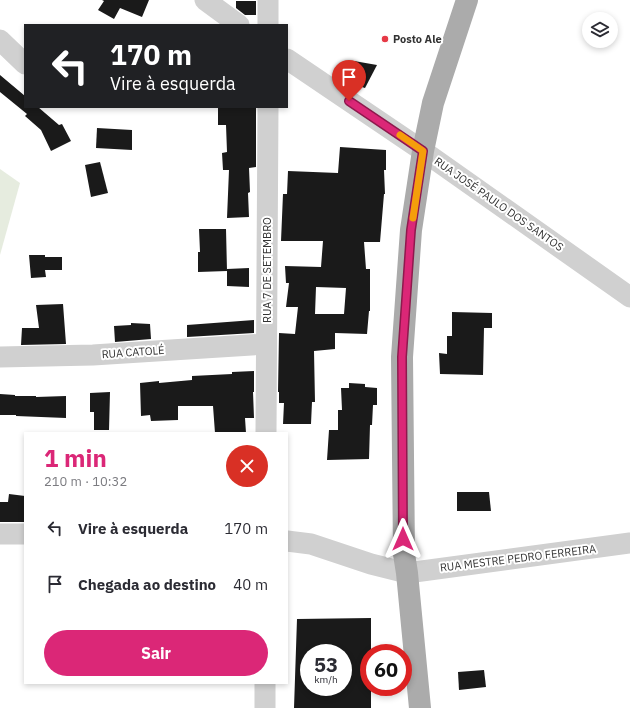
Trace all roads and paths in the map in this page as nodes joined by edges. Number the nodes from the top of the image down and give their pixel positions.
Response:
1 (205, 0) edge
2 (268, 0) edge
3 (467, 0) edge
4 (238, 24) edge
5 (268, 24) edge
6 (0, 40) edge
7 (288, 60) edge
8 (24, 63) edge
9 (268, 108) edge
10 (423, 151) junction
11 (630, 297) edge
12 (266, 344) junction
13 (0, 357) edge
14 (266, 432) edge
15 (0, 534) edge
16 (24, 534) edge
17 (288, 541) edge
18 (630, 543) edge
19 (405, 563) junction
20 (265, 684) edge
21 (265, 708) edge
22 (420, 708) edge

1 - 4 street
2 - 5 street
3 - 10 main road
6 - 8 street
7 - 10 street, RUA JOSÉ PAULO DOS SANTOS
9 - 12 street, RUA 7 DE SETEMBRO
10 - 11 street, RUA JOSÉ PAULO DOS SANTOS
10 - 19 main road
12 - 13 street, RUA CATOLÉ
12 - 14 street, RUA 7 DE SETEMBRO
15 - 16 street
17 - 19 street, RUA MESTRE PEDRO FERREIRA
18 - 19 street, RUA MESTRE PEDRO FERREIRA
19 - 22 main road
20 - 21 street

